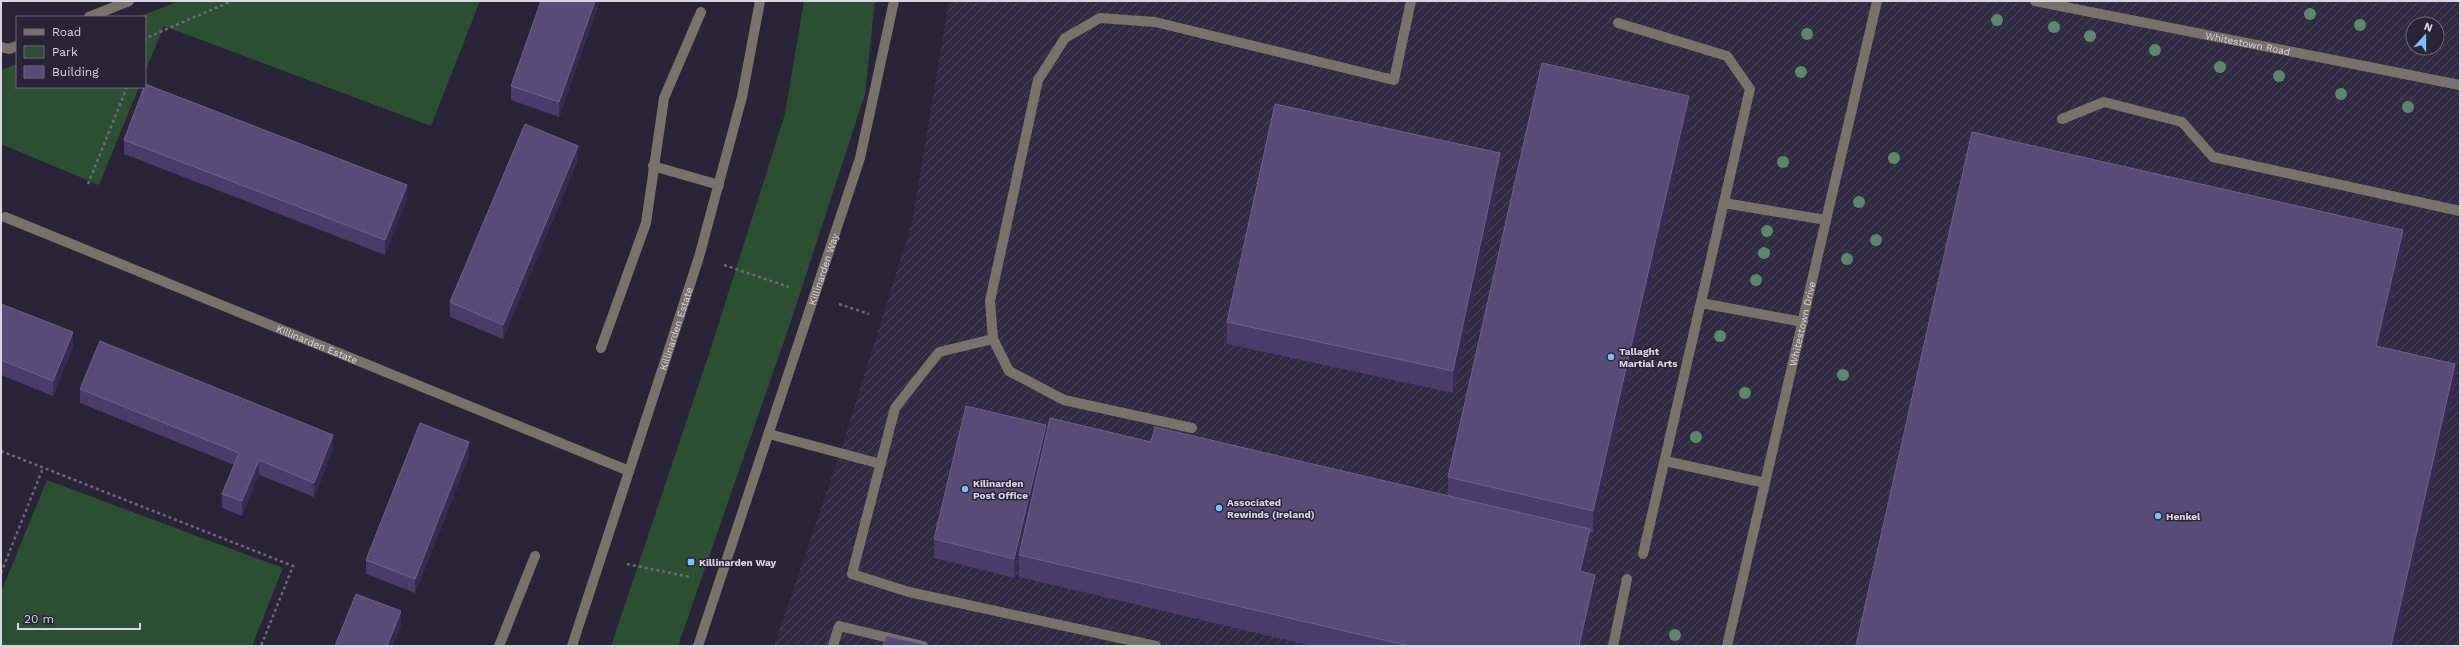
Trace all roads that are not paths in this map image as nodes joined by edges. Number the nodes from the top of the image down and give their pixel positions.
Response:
1 (129, 1) edge
2 (760, 1) edge
3 (894, 1) edge
4 (1411, 1) edge
5 (1877, 1) edge
6 (2035, 1) edge
7 (700, 12) dead end
8 (92, 16) edge
9 (1618, 23) dead end
10 (16, 46) edge
11 (1, 47) edge
12 (2460, 85) edge
13 (2062, 119) dead end
14 (653, 166) junction
15 (719, 185) junction
16 (1724, 203) junction
17 (2460, 211) edge
18 (5, 217) dead end
19 (1826, 220) junction
20 (1701, 303) junction
21 (1803, 322) junction
22 (993, 339) junction
23 (601, 348) dead end
24 (1192, 428) dead end
25 (768, 434) junction
26 (1665, 461) junction
27 (881, 464) junction
28 (629, 471) junction
29 (1765, 483) junction
30 (1643, 554) dead end
31 (535, 556) dead end
32 (1627, 579) dead end
33 (499, 646) edge
34 (572, 646) edge
35 (698, 646) edge
36 (833, 646) edge
37 (923, 646) edge
38 (1156, 646) edge
39 (1613, 646) edge
40 (1727, 646) edge

1 - 8 street
2 - 15 street, Killinarden Estate
3 - 25 street, Killinarden Way
4 - 22 street
5 - 19 street, Whitestown Drive
6 - 12 street, Whitestown Road
7 - 14 street
9 - 16 street
10 - 11 street
13 - 17 street
14 - 15 street
14 - 23 street
15 - 28 street, Killinarden Estate
16 - 19 street
16 - 20 street
18 - 28 street, Killinarden Estate
19 - 21 street, Whitestown Drive
20 - 21 street
20 - 26 street
21 - 29 street, Whitestown Drive
22 - 24 street
22 - 27 street
25 - 27 street
25 - 35 street, Killinarden Way
26 - 29 street
26 - 30 street
27 - 38 street
28 - 34 street, Killinarden Estate
29 - 40 street, Whitestown Drive
31 - 33 street
32 - 39 street
36 - 37 street

